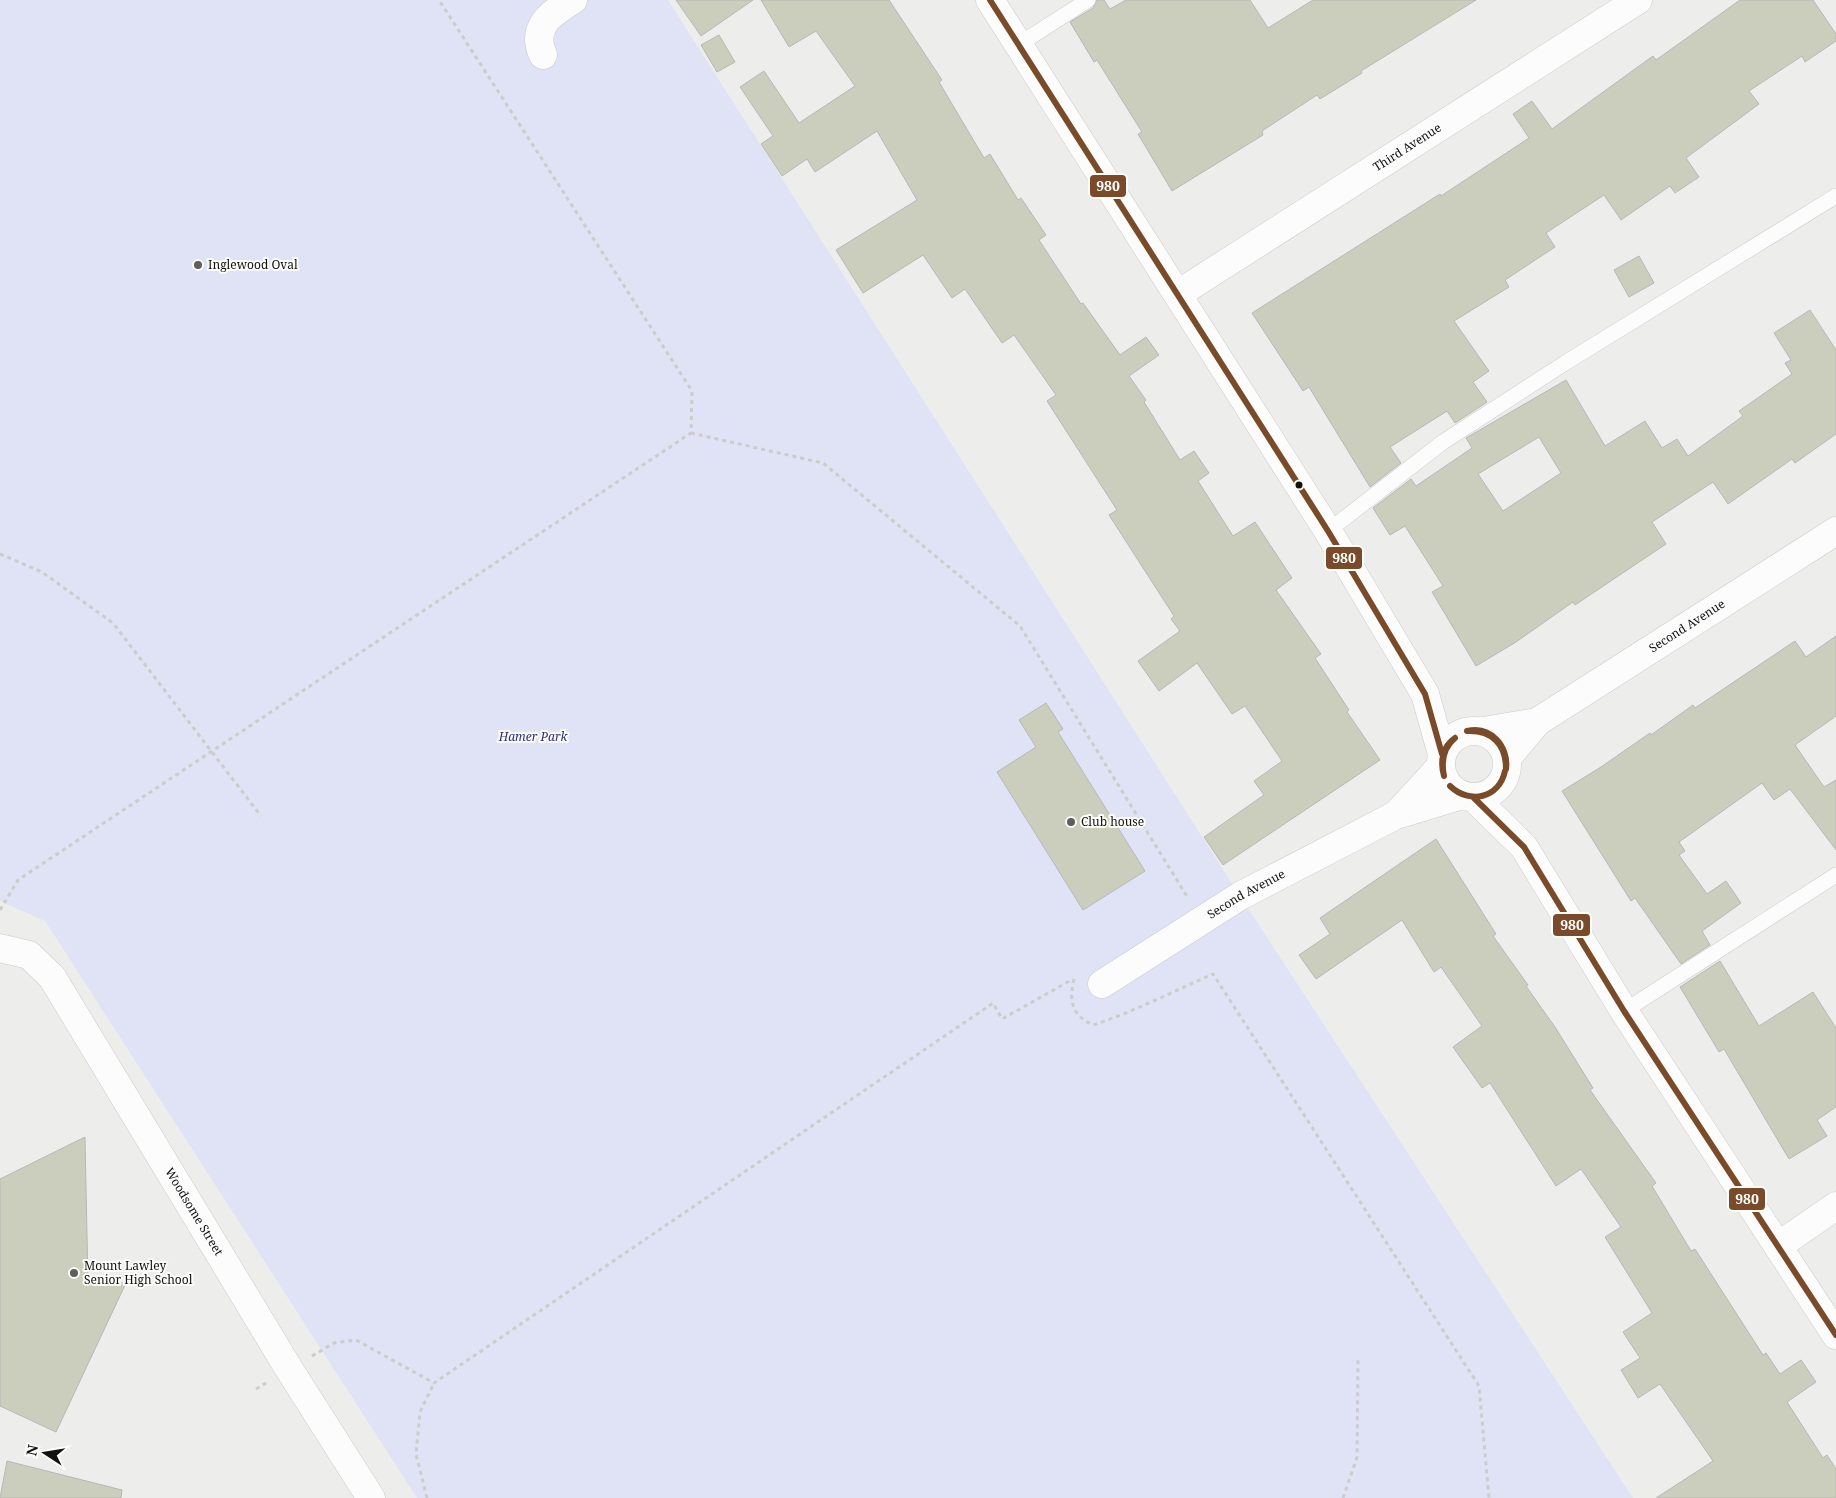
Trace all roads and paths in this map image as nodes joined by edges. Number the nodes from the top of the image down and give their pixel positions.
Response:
1 (439, 0) edge
2 (574, 0) edge
3 (990, 0) edge
4 (1088, 0) edge
5 (1638, 0) edge
6 (1018, 45) junction
7 (543, 55) dead end
8 (1836, 196) edge
9 (1178, 294) junction
10 (692, 433) junction
11 (1328, 530) junction
12 (1836, 531) edge
13 (0, 554) edge
14 (1426, 694) junction
15 (1537, 722) junction
16 (1476, 731) junction
17 (212, 752) junction
18 (1442, 760) junction
19 (1505, 769) junction
20 (1467, 796) junction
21 (261, 816) dead end
22 (1396, 816) junction
23 (1524, 847) junction
24 (1836, 875) edge
25 (1190, 901) dead end
26 (0, 910) edge
27 (0, 948) edge
28 (1077, 974) dead end
29 (1074, 978) junction
30 (1102, 984) dead end
31 (1624, 1012) junction
32 (1836, 1206) edge
33 (1778, 1246) junction
34 (1836, 1336) edge
35 (1358, 1359) dead end
36 (289, 1370) junction
37 (434, 1383) junction
38 (256, 1389) dead end
39 (372, 1498) edge
40 (428, 1498) edge
41 (1343, 1498) edge
42 (1489, 1498) edge

1 - 10 path
2 - 7 street
3 - 6 street
4 - 6 lane
5 - 9 street, Third Avenue
6 - 9 street
8 - 11 lane
9 - 11 street
10 - 17 path
10 - 25 path
11 - 14 street
12 - 15 street, Second Avenue
13 - 17 path
14 - 16 street
14 - 18 street
15 - 16 street, Second Avenue
15 - 19 street, Second Avenue
16 - 18 street
16 - 19 street
17 - 21 path
17 - 26 path
18 - 20 street
18 - 22 street, Second Avenue
19 - 20 street
19 - 23 street
20 - 22 street, Second Avenue
20 - 23 street
22 - 30 street, Second Avenue
23 - 31 street
24 - 31 lane
27 - 36 street, Woodsome Street
28 - 29 path
29 - 37 path
29 - 42 path
31 - 33 street
32 - 33 street
33 - 34 street
35 - 41 path
36 - 37 path
36 - 38 path
36 - 39 street, Woodsome Street
37 - 40 path

